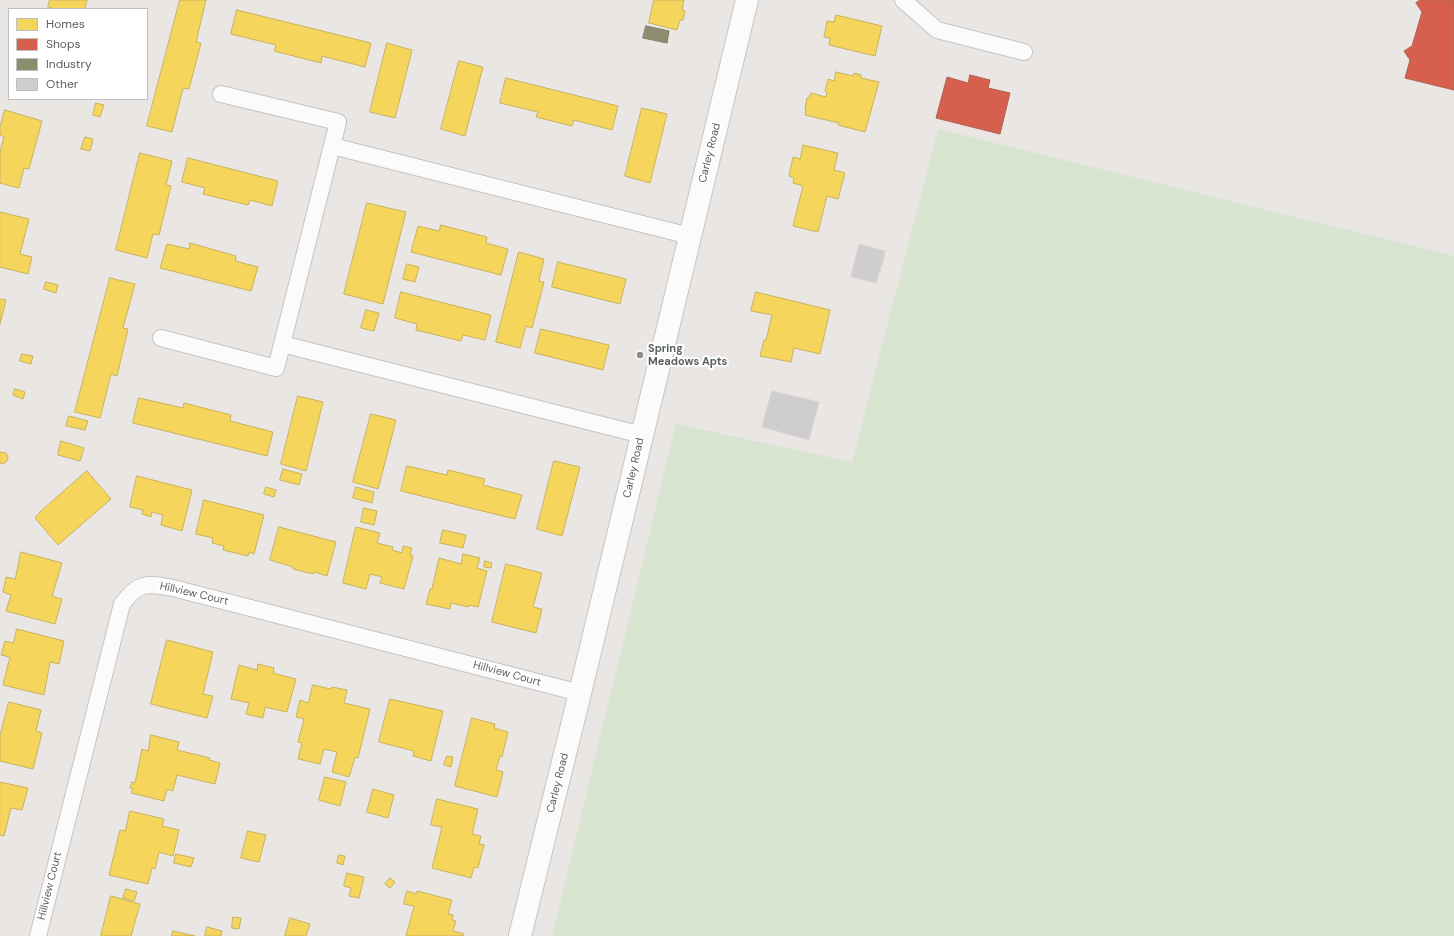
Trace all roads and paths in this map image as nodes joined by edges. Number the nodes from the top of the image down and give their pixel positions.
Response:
1 (747, 0) edge
2 (903, 0) edge
3 (1024, 52) dead end
4 (221, 94) dead end
5 (332, 146) junction
6 (690, 236) junction
7 (161, 338) dead end
8 (282, 344) junction
9 (642, 435) junction
10 (580, 693) junction
11 (38, 936) edge
12 (520, 936) edge

1 - 6 street, Carley Road
2 - 3 street
4 - 5 street
5 - 6 street
5 - 8 street
6 - 9 street, Carley Road
7 - 8 street
8 - 9 street
9 - 10 street, Carley Road
10 - 11 street, Hillview Court
10 - 12 street, Carley Road

